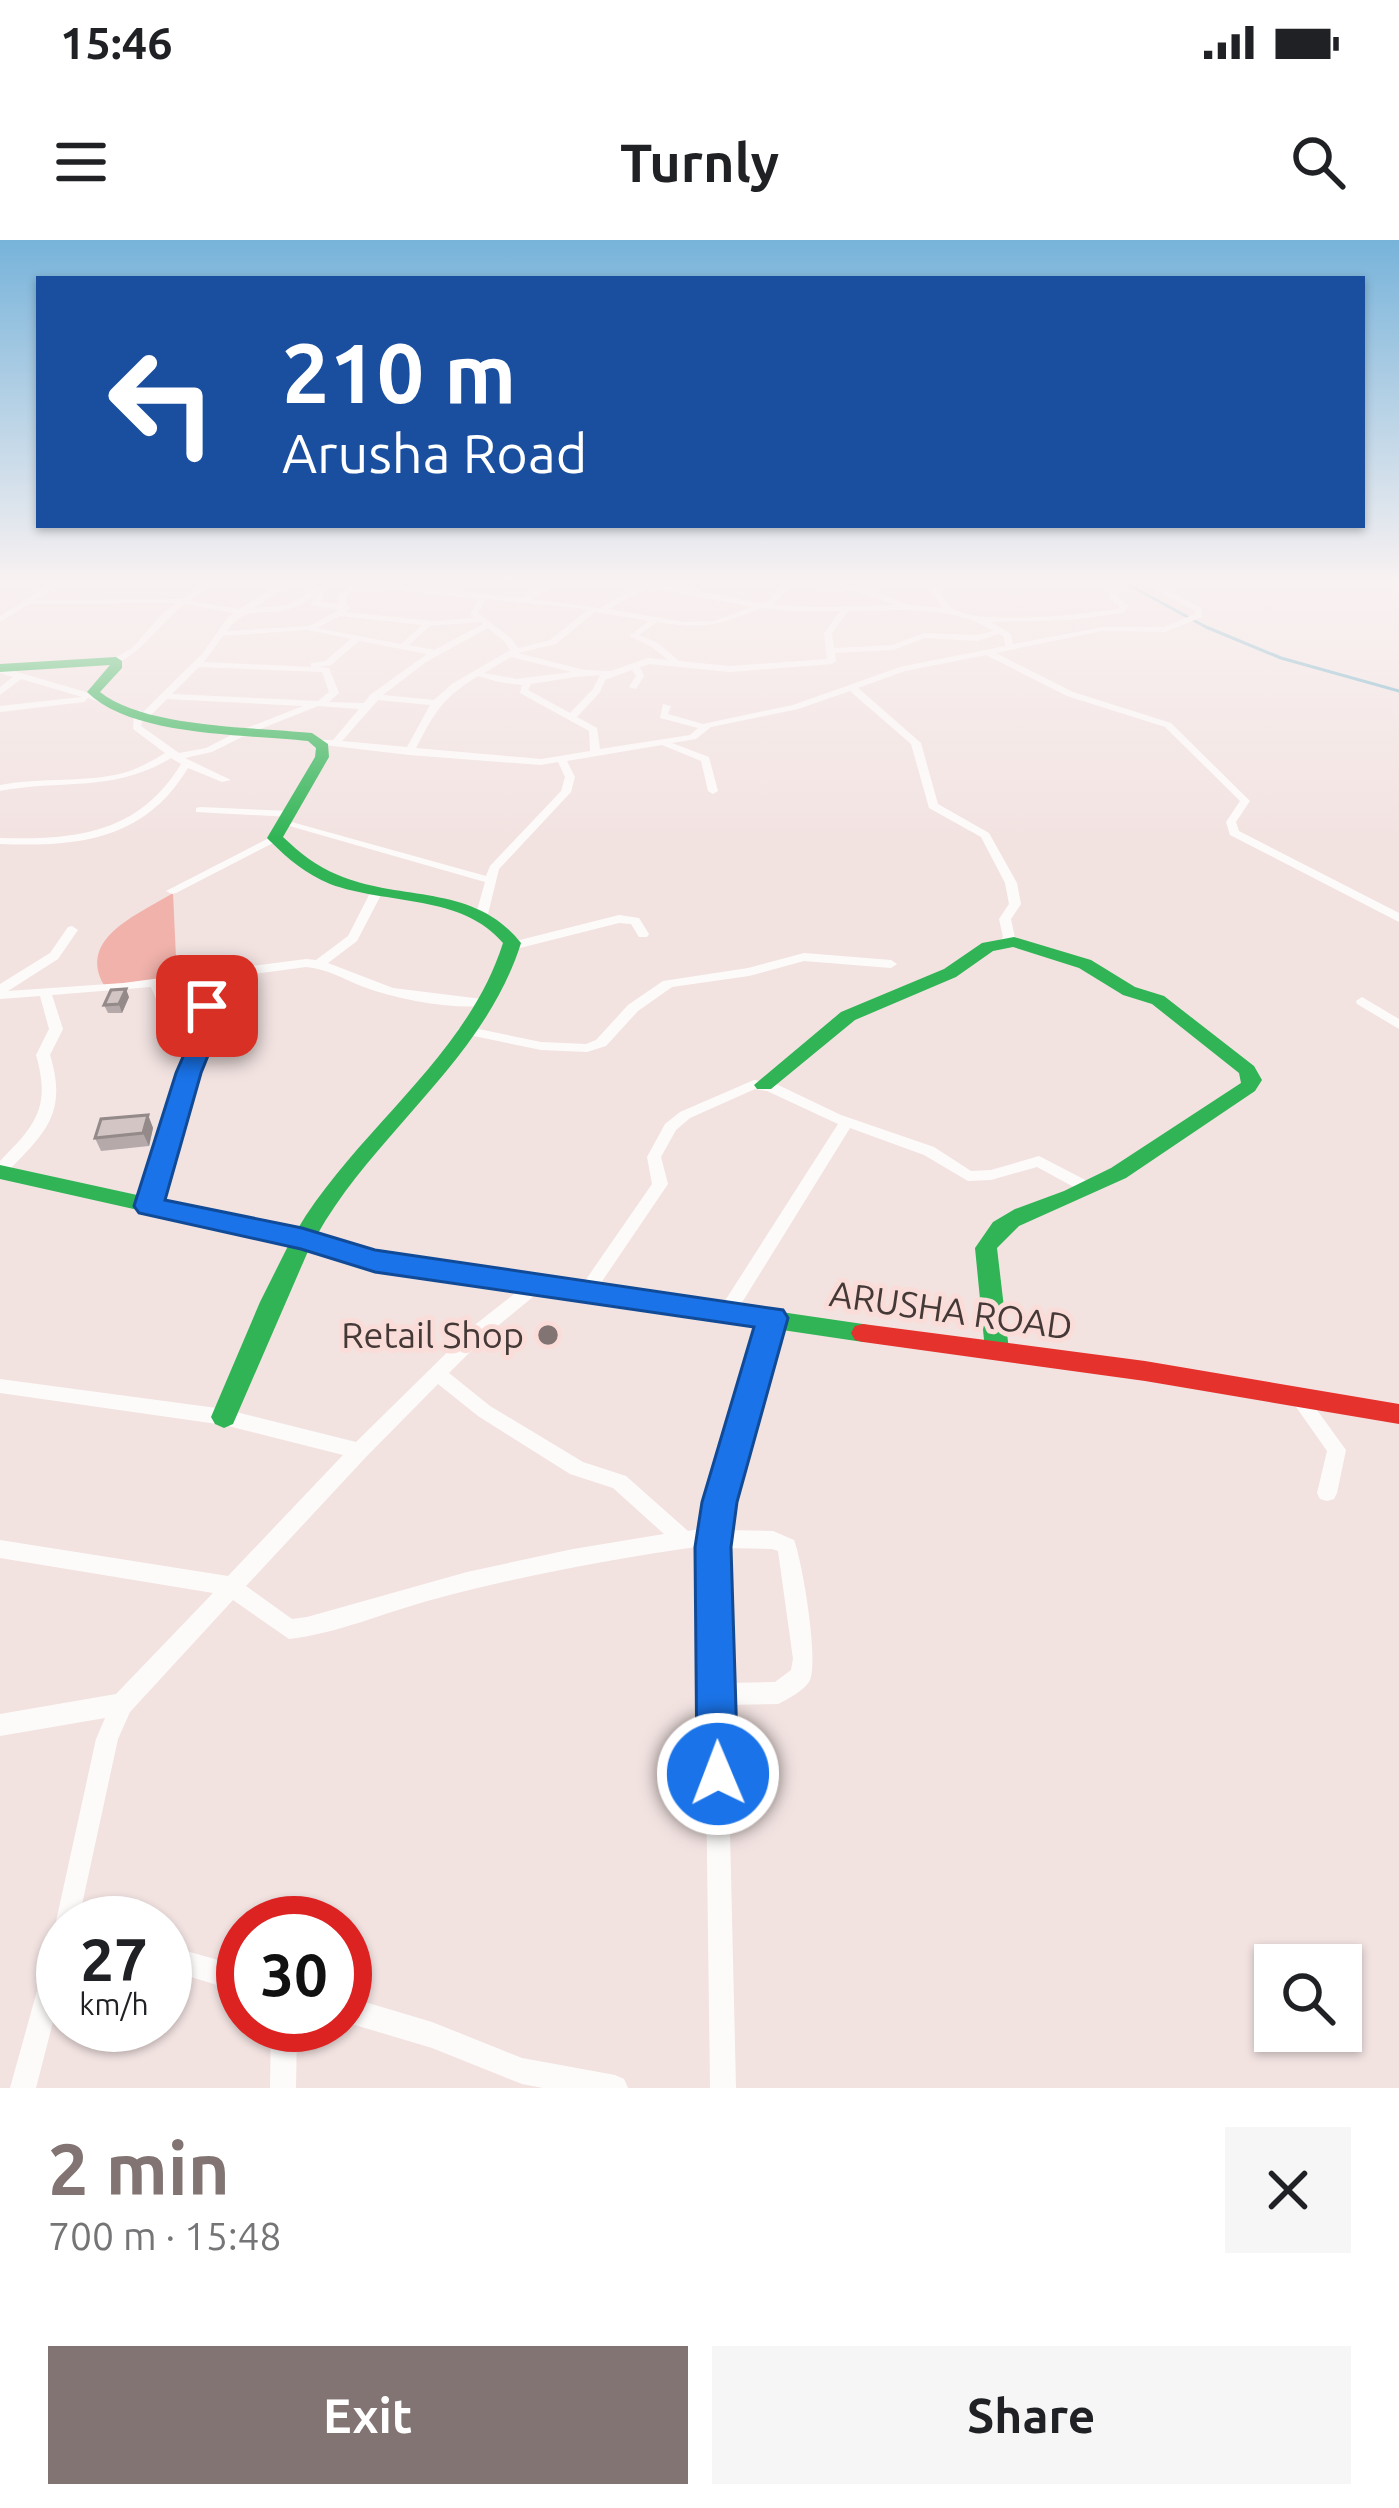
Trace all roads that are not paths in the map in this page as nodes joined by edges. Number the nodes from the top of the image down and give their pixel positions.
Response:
1 (59, 666) edge
2 (116, 666) edge
3 (195, 666) edge
4 (265, 666) edge
5 (296, 666) edge
6 (417, 666) edge
7 (491, 666) edge
8 (560, 666) edge
9 (634, 666) joint
10 (670, 666) edge
11 (756, 666) edge
12 (912, 666) edge
13 (1014, 666) edge
14 (288, 667) junction
15 (677, 668) joint
16 (7, 671) edge
17 (582, 672) junction
18 (479, 674) junction
19 (611, 674) junction
20 (527, 684) junction
21 (633, 687) dead end
22 (851, 687) junction
23 (0, 692) edge
24 (165, 695) junction
25 (373, 698) junction
26 (96, 699) junction
27 (543, 700) junction
28 (320, 703) junction
29 (580, 704) junction
30 (363, 706) junction
31 (666, 706) dead end
32 (435, 707) junction
33 (0, 709) edge
34 (302, 713) junction
35 (142, 715) junction
36 (572, 716) junction
37 (704, 727) junction
38 (244, 733) junction
39 (283, 734) junction
40 (652, 742) junction
41 (327, 743) junction
42 (409, 752) junction
43 (595, 752) junction
44 (171, 755) junction
45 (562, 760) junction
46 (186, 764) junction
47 (226, 780) dead end
48 (0, 788) edge
49 (712, 791) dead end
50 (200, 810) dead end
51 (283, 825) junction
52 (0, 841) edge
53 (489, 880) junction
54 (172, 891) dead end
55 (376, 893) junction
56 (482, 914) junction
57 (1399, 918) edge
58 (72, 929) dead end
59 (644, 934) dead end
60 (1005, 942) junction
61 (512, 946) junction
62 (318, 964) junction
63 (891, 964) dead end
64 (156, 983) junction
65 (45, 992) junction
66 (0, 993) edge
67 (1362, 1001) dead end
68 (482, 1003) junction
69 (1399, 1024) edge
70 (464, 1030) junction
71 (764, 1085) junction
72 (846, 1122) junction
73 (0, 1171) edge
74 (1088, 1188) junction
75 (148, 1206) junction
76 (302, 1239) junction
77 (539, 1283) junction
78 (584, 1294) junction
79 (727, 1312) junction
80 (772, 1318) junction
81 (997, 1350) junction
82 (437, 1375) junction
83 (0, 1386) edge
84 (1298, 1397) junction
85 (1399, 1414) edge
86 (224, 1417) junction
87 (359, 1451) junction
88 (1327, 1492) dead end
89 (715, 1537) junction
90 (685, 1540) junction
91 (0, 1549) edge
92 (230, 1586) junction
93 (716, 1694) junction
94 (122, 1704) junction
95 (0, 1725) edge
96 (72, 1896) edge
97 (372, 2017) edge
98 (36, 2038) edge
99 (284, 2052) edge
100 (521, 2079) edge
101 (23, 2088) edge
102 (283, 2088) edge
103 (615, 2088) edge
104 (723, 2088) edge

1 - 16 street
2 - 26 street
3 - 24 street
4 - 14 street
5 - 14 street
6 - 25 street
7 - 18 street
8 - 17 street
9 - 19 street
9 - 21 street
10 - 15 street
11 - 15 street
12 - 22 street
13 - 57 street
14 - 28 street
16 - 23 street
16 - 26 street
17 - 19 street
17 - 20 street
18 - 20 street
18 - 32 street
19 - 29 street
20 - 27 street
22 - 37 street
22 - 60 street
24 - 28 street
24 - 35 street
25 - 30 street
25 - 32 street
26 - 33 street
26 - 35 street
27 - 29 street
27 - 36 street
28 - 30 street
28 - 34 street
29 - 36 street
30 - 41 street
31 - 37 street
32 - 42 street
34 - 38 street
34 - 39 street
35 - 38 street
35 - 44 street
36 - 43 street
37 - 40 street
38 - 39 street
38 - 44 street
39 - 41 street
40 - 43 street
40 - 49 street
41 - 42 street
41 - 51 street
42 - 45 street
43 - 45 street
44 - 46 street
44 - 48 street
45 - 53 street
46 - 47 street
46 - 52 street
50 - 51 street
51 - 53 street
51 - 54 street
51 - 55 street
53 - 56 street
55 - 56 street
55 - 62 street
56 - 61 street
58 - 66 street
59 - 61 street
60 - 71 street
60 - 74 street
61 - 68 street
62 - 64 street
62 - 68 street
63 - 70 street
64 - 65 street
64 - 75 street
65 - 66 street
65 - 73 street
67 - 69 street
68 - 70 street
70 - 76 street
71 - 72 street
71 - 78 street
72 - 74 street
72 - 79 street
73 - 75 street, ARUSHA ROAD
74 - 81 street
75 - 76 street, ARUSHA ROAD
76 - 77 street, ARUSHA ROAD
76 - 86 street
77 - 78 street, ARUSHA ROAD
77 - 82 street
78 - 79 street, ARUSHA ROAD
79 - 80 street, ARUSHA ROAD
80 - 81 street, ARUSHA ROAD
80 - 89 street
81 - 84 street, ARUSHA ROAD
82 - 87 street
82 - 90 street
83 - 86 street
84 - 85 street, ARUSHA ROAD
84 - 88 street
86 - 87 street
87 - 92 street
89 - 90 street
89 - 93 street
89 - 93 street
90 - 92 street
91 - 92 street
92 - 94 street
93 - 104 street
94 - 95 street
94 - 96 street
97 - 100 street
98 - 101 street
99 - 102 street
100 - 103 street

